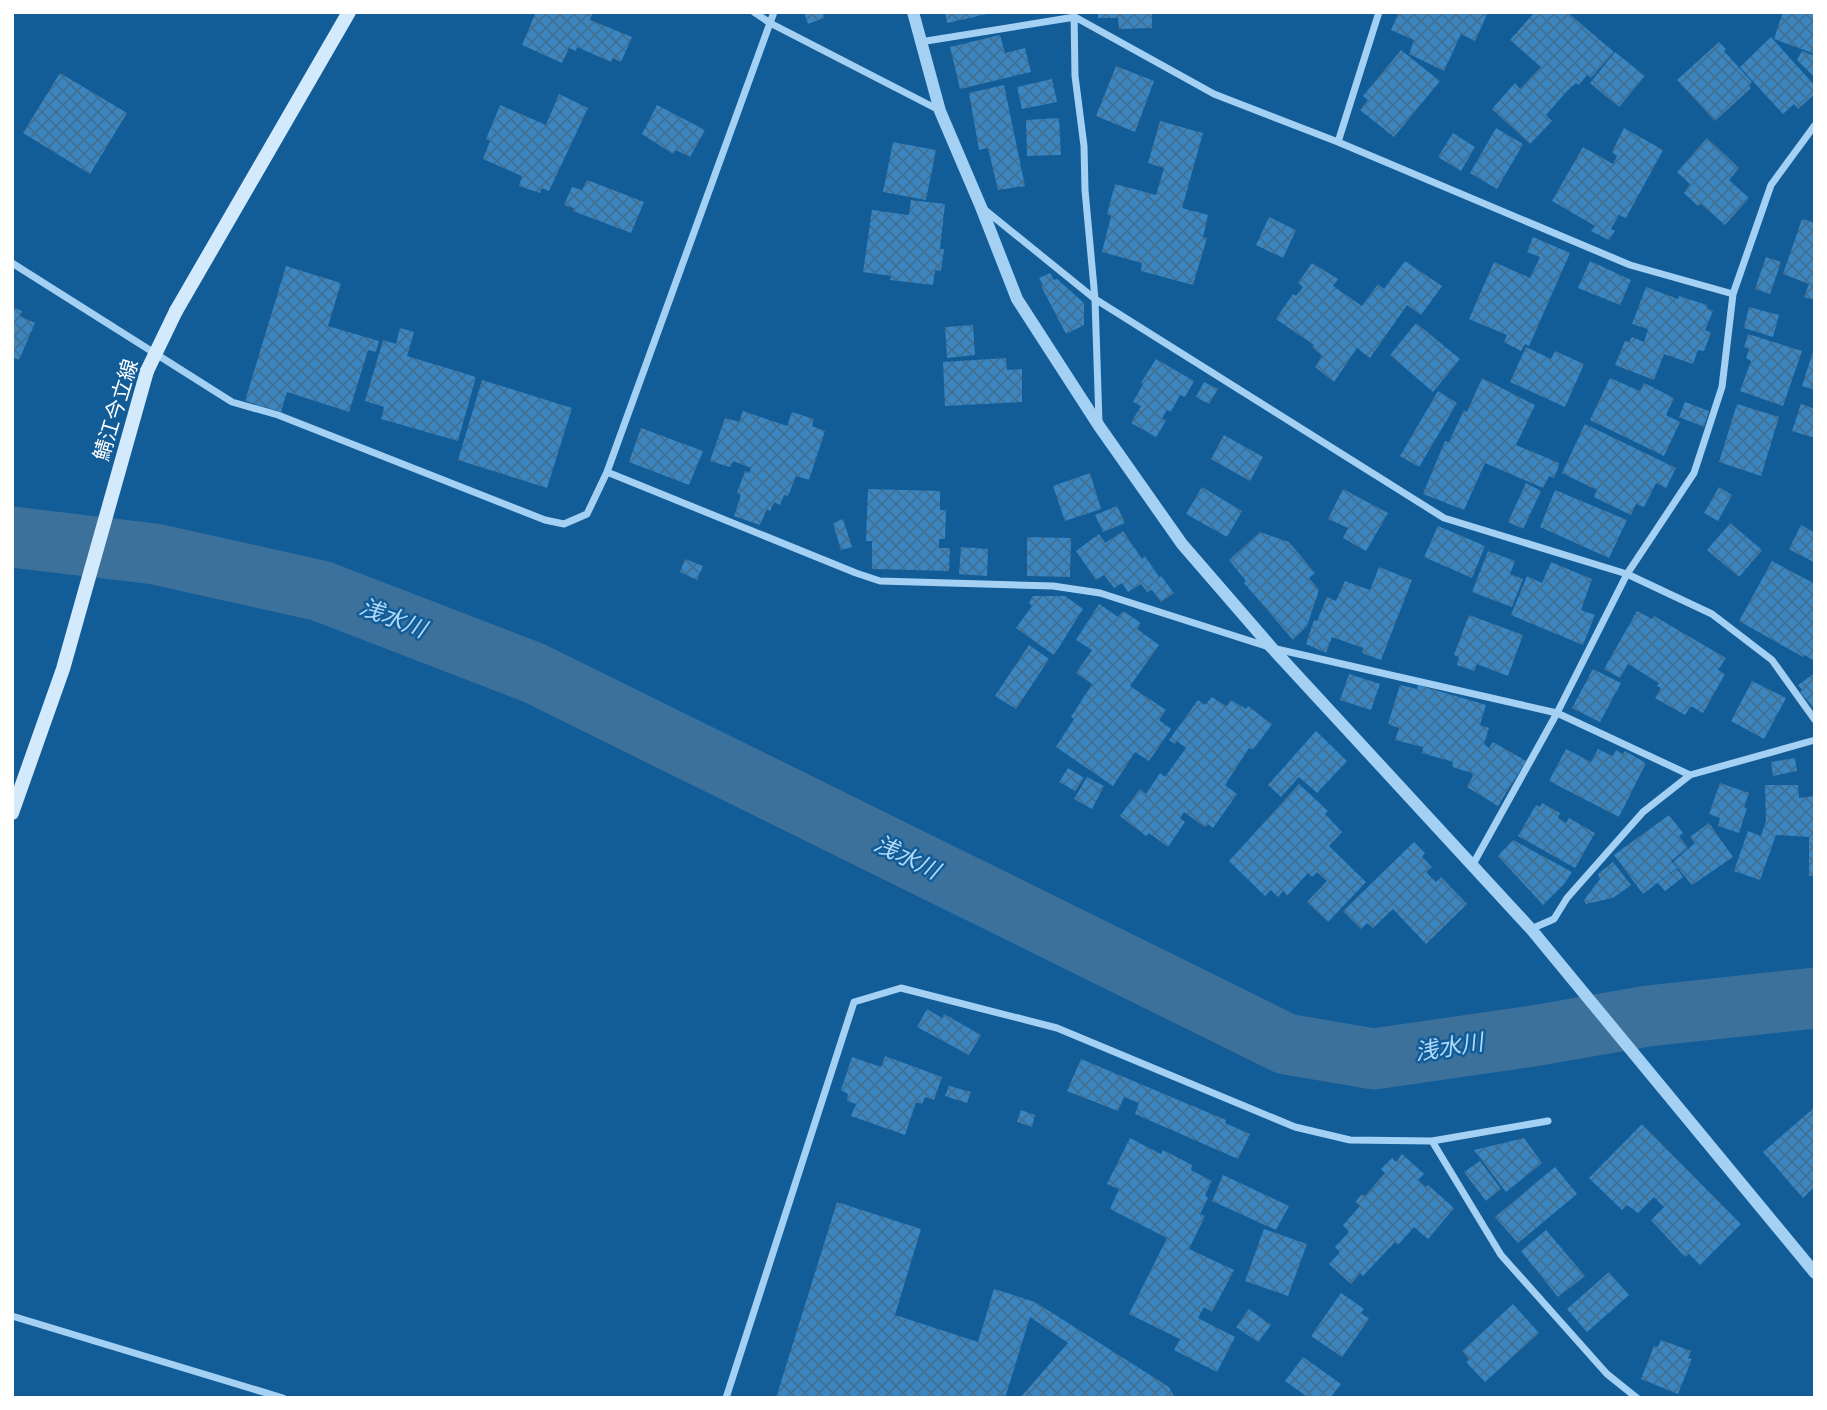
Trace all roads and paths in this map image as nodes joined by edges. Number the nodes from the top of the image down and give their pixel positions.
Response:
1 (349, 12) edge
2 (754, 12) edge
3 (774, 12) edge
4 (913, 12) edge
5 (1379, 12) edge
6 (1074, 15) edge
7 (770, 23) junction
8 (920, 41) junction
9 (940, 111) junction
10 (1815, 125) edge
11 (1338, 142) junction
12 (981, 207) junction
13 (12, 263) edge
14 (1733, 294) junction
15 (1095, 299) junction
16 (1099, 426) junction
17 (607, 472) junction
18 (1627, 574) junction
19 (1272, 648) junction
20 (1557, 713) junction
21 (1815, 720) edge
22 (1815, 740) edge
23 (1690, 775) junction
24 (12, 813) edge
25 (1472, 867) junction
26 (1531, 929) junction
27 (1548, 1121) dead end
28 (1432, 1141) junction
29 (1815, 1273) edge
30 (12, 1316) edge
31 (283, 1398) edge
32 (726, 1398) edge
33 (1637, 1398) edge

1 - 24 main road, 鯖江今立線, bridge
2 - 7 street
3 - 7 street
4 - 8 street
5 - 11 street
6 - 8 street
6 - 11 street
6 - 15 street
7 - 9 street
7 - 17 street
8 - 9 street
9 - 12 street
10 - 14 street
11 - 14 street
12 - 15 street
12 - 16 street
13 - 17 street
14 - 18 street
15 - 16 street
15 - 18 street
16 - 19 street
17 - 19 street
18 - 20 street
18 - 21 street
19 - 20 street
19 - 25 street
20 - 23 street
20 - 25 street
22 - 23 street
23 - 26 street
25 - 26 street
26 - 29 street
27 - 28 street
28 - 32 street
28 - 33 street
30 - 31 street

